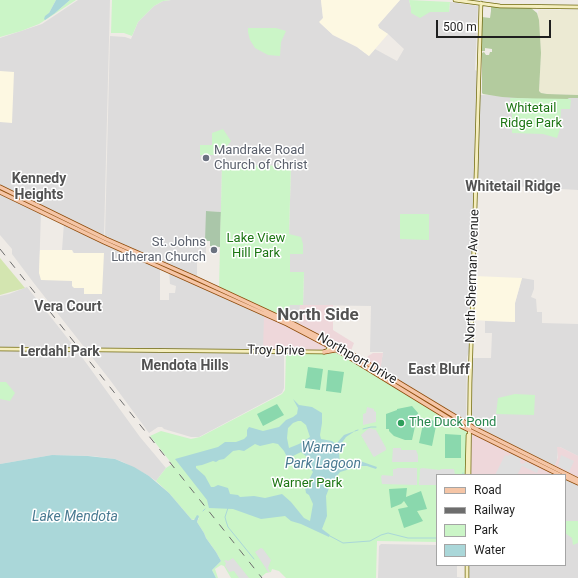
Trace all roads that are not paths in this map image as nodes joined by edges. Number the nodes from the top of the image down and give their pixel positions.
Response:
1 (455, 0) edge
2 (481, 3) junction
3 (578, 7) edge
4 (0, 187) edge
5 (0, 192) edge
6 (292, 326) junction
7 (310, 332) junction
8 (330, 345) junction
9 (0, 349) edge
10 (324, 352) junction
11 (344, 354) junction
12 (350, 358) junction
13 (363, 364) dead end
14 (469, 428) junction
15 (516, 449) junction
16 (509, 450) junction
17 (468, 474) edge
18 (558, 474) edge
19 (566, 477) edge
20 (578, 480) edge
21 (578, 483) edge
22 (467, 566) edge
23 (467, 578) edge

1 - 2 street
2 - 3 street
2 - 14 street, North Sherman Avenue
4 - 7 main road, Northport Drive
5 - 6 main road, Northport Drive
6 - 7 main road
6 - 8 main road, Northport Drive
7 - 8 main road, Northport Drive
8 - 10 street
8 - 11 main road, Northport Drive
8 - 14 main road, Northport Drive
9 - 10 street, Troy Drive
10 - 11 main road
11 - 12 main road, Northport Drive
12 - 13 main road
12 - 14 main road, Northport Drive
14 - 15 main road, Northport Drive
14 - 16 main road, Northport Drive
14 - 17 street, North Sherman Avenue
15 - 16 main road
15 - 20 main road, Northport Drive
16 - 18 main road, Northport Drive
19 - 21 main road
22 - 23 street

